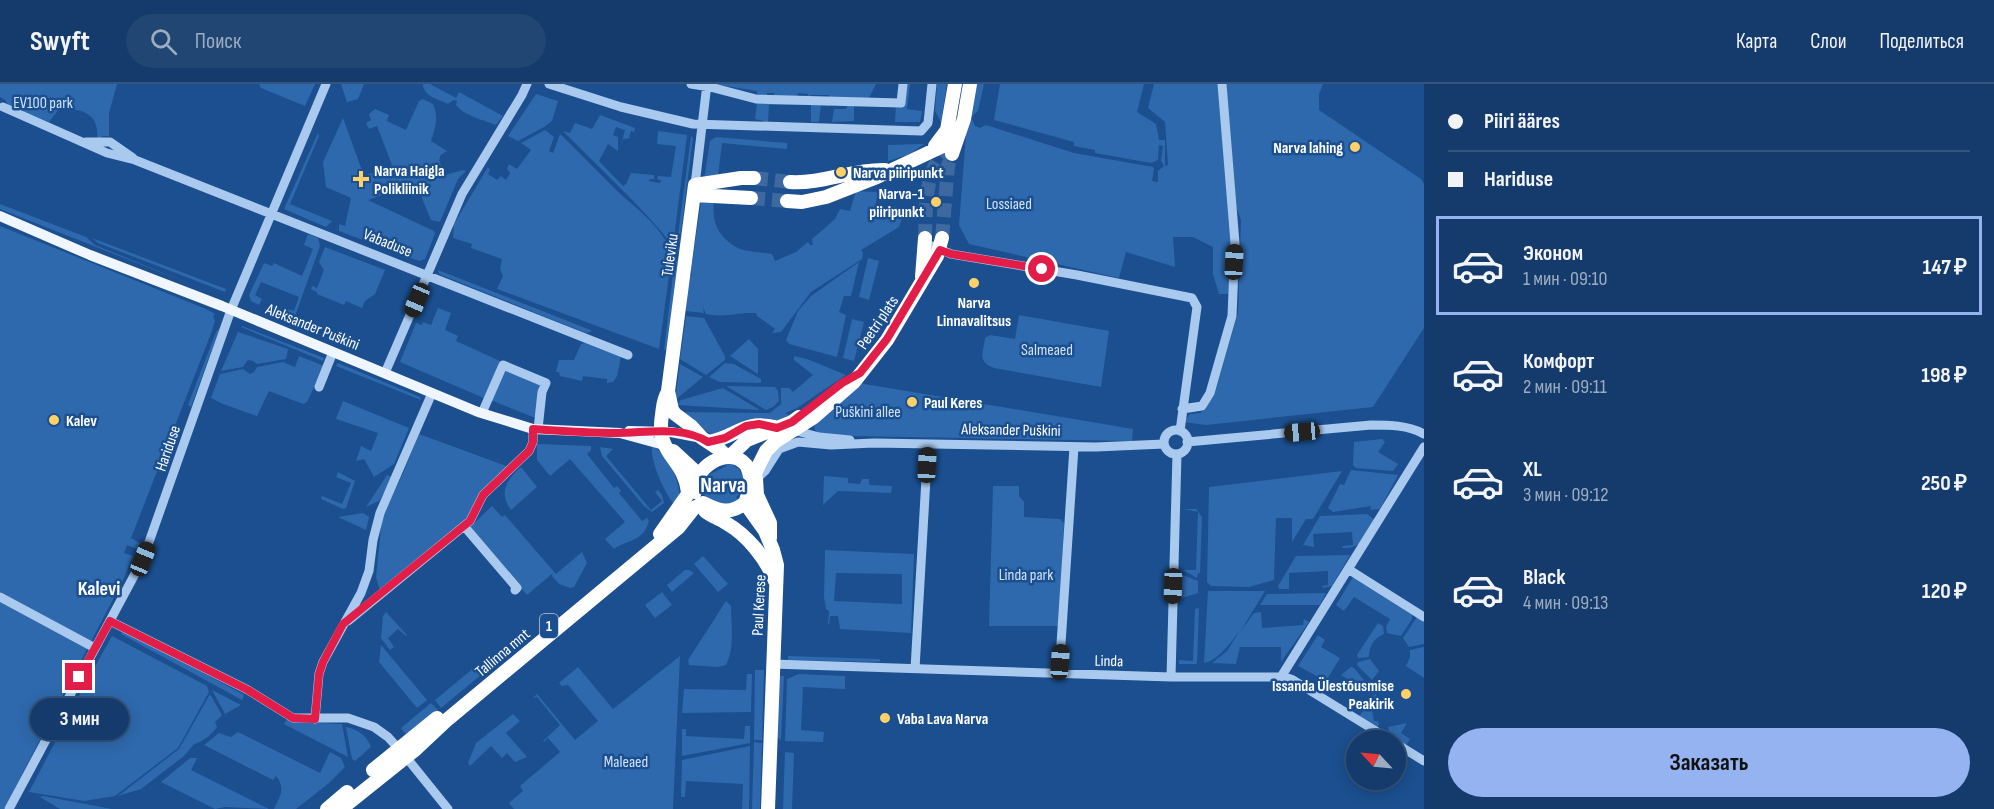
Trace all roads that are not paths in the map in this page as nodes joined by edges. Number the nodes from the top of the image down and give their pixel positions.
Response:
1 (326, 84) edge
2 (527, 84) edge
3 (549, 84) edge
4 (691, 84) edge
5 (903, 84) edge
6 (932, 84) edge
7 (955, 84) edge
8 (962, 84) edge
9 (970, 84) edge
10 (1222, 84) edge
11 (707, 85) edge
12 (1, 105) edge
13 (703, 124) junction
14 (947, 146) junction
15 (890, 170) junction
16 (754, 178) tunnel mouth
17 (790, 182) tunnel mouth
18 (695, 190) junction
19 (751, 198) tunnel mouth
20 (787, 201) tunnel mouth
21 (271, 213) junction
22 (0, 216) edge
23 (944, 240) junction
24 (924, 242) joint
25 (427, 274) junction
26 (919, 288) junction
27 (231, 310) junction
28 (333, 352) junction
29 (628, 355) dead end
30 (385, 373) junction
31 (860, 373) junction
32 (319, 387) dead end
33 (668, 392) junction
34 (432, 393) junction
35 (1182, 409) junction
36 (482, 413) junction
37 (777, 428) junction
38 (535, 429) junction
39 (794, 430) junction
40 (1180, 431) junction
41 (1424, 434) edge
42 (662, 438) junction
43 (705, 440) junction
44 (858, 442) junction
45 (1187, 442) junction
46 (927, 444) junction
47 (1164, 444) junction
48 (1074, 447) junction
49 (1424, 447) edge
50 (1178, 454) junction
51 (728, 457) junction
52 (755, 477) junction
53 (697, 492) junction
54 (745, 503) junction
55 (717, 519) junction
56 (464, 526) junction
57 (678, 527) junction
58 (770, 540) junction
59 (1348, 569) junction
60 (776, 583) junction
61 (515, 590) dead end
62 (0, 597) edge
63 (1424, 617) edge
64 (110, 621) junction
65 (343, 624) junction
66 (95, 648) junction
67 (772, 664) junction
68 (915, 669) junction
69 (1059, 674) junction
70 (1171, 677) junction
71 (1281, 677) junction
72 (315, 719) junction
73 (1374, 730) edge
74 (1406, 750) edge
75 (403, 753) junction
76 (1424, 761) edge
77 (9, 809) edge
78 (327, 809) edge
79 (341, 809) edge
80 (448, 809) edge
81 (768, 809) edge

1 - 21 street, Hariduse
2 - 25 street
3 - 13 street
4 - 11 street
5 - 11 street
6 - 13 street
7 - 14 highway
8 - 14 highway
9 - 14 highway
10 - 35 street
11 - 13 street, Tuleviku
12 - 21 street, Vabaduse
13 - 18 street, Tuleviku
14 - 15 highway
15 - 17 highway
15 - 20 highway
16 - 18 highway
18 - 19 highway
18 - 33 highway, Tuleviku
21 - 25 street, Vabaduse
21 - 27 street, Hariduse
22 - 27 main road, Aleksander Puškini
23 - 24 street
23 - 26 highway, Peetri plats / 1
23 - 35 street
24 - 26 highway, Peetri plats / 1
25 - 29 street, Vabaduse
25 - 30 street
26 - 31 highway, Peetri plats / 1
27 - 28 main road, Aleksander Puškini
27 - 64 street, Hariduse
28 - 30 main road, Aleksander Puškini
28 - 32 street
30 - 34 main road, Aleksander Puškini
31 - 37 highway, Peetri plats / 1
31 - 39 highway, Peetri plats / 1
33 - 42 highway, Tuleviku
33 - 43 highway
34 - 36 main road, Aleksander Puškini
34 - 65 street
35 - 40 street
36 - 38 main road, Aleksander Puškini
36 - 38 street
37 - 39 street, Aleksander Puškini
37 - 43 highway
37 - 51 highway, Aleksander Puškini / 1
38 - 42 main road, Aleksander Puškini
38 - 56 street
39 - 44 street, Aleksander Puškini
39 - 52 highway, 1
40 - 45 street
40 - 47 street
41 - 45 street
42 - 43 main road, Aleksander Puškini
42 - 53 highway
42 - 53 highway
43 - 51 highway, Aleksander Puškini
44 - 46 street, Aleksander Puškini
44 - 52 street, Aleksander Puškini
45 - 50 street
46 - 48 street, Aleksander Puškini
46 - 68 street
47 - 48 street, Aleksander Puškini
47 - 50 street
48 - 69 street
49 - 59 street
50 - 70 street
51 - 52 highway
51 - 53 highway, 1
52 - 54 highway, 1
52 - 58 highway
53 - 54 highway
53 - 55 highway
53 - 57 highway, Tallinna mnt / 1
53 - 75 highway, Tallinna mnt / 1
54 - 58 highway, Paul Kerese
55 - 57 highway, 1
55 - 60 highway
56 - 61 street
56 - 65 street
57 - 75 highway, Tallinna mnt / 1
58 - 60 highway, Paul Kerese
59 - 63 street
59 - 71 street
60 - 67 highway, Paul Kerese
62 - 66 street
64 - 66 street, Hariduse
64 - 72 street
65 - 72 street
66 - 77 street, Hariduse
67 - 68 street, Linda
67 - 81 highway, Paul Kerese
68 - 69 street, Linda
69 - 70 street, Linda
70 - 71 street, Linda
71 - 73 street, Linda
72 - 75 street
74 - 76 street, Linda
75 - 78 highway, Tallinna mnt / 1
75 - 79 highway, Tallinna mnt / 1
75 - 80 street

